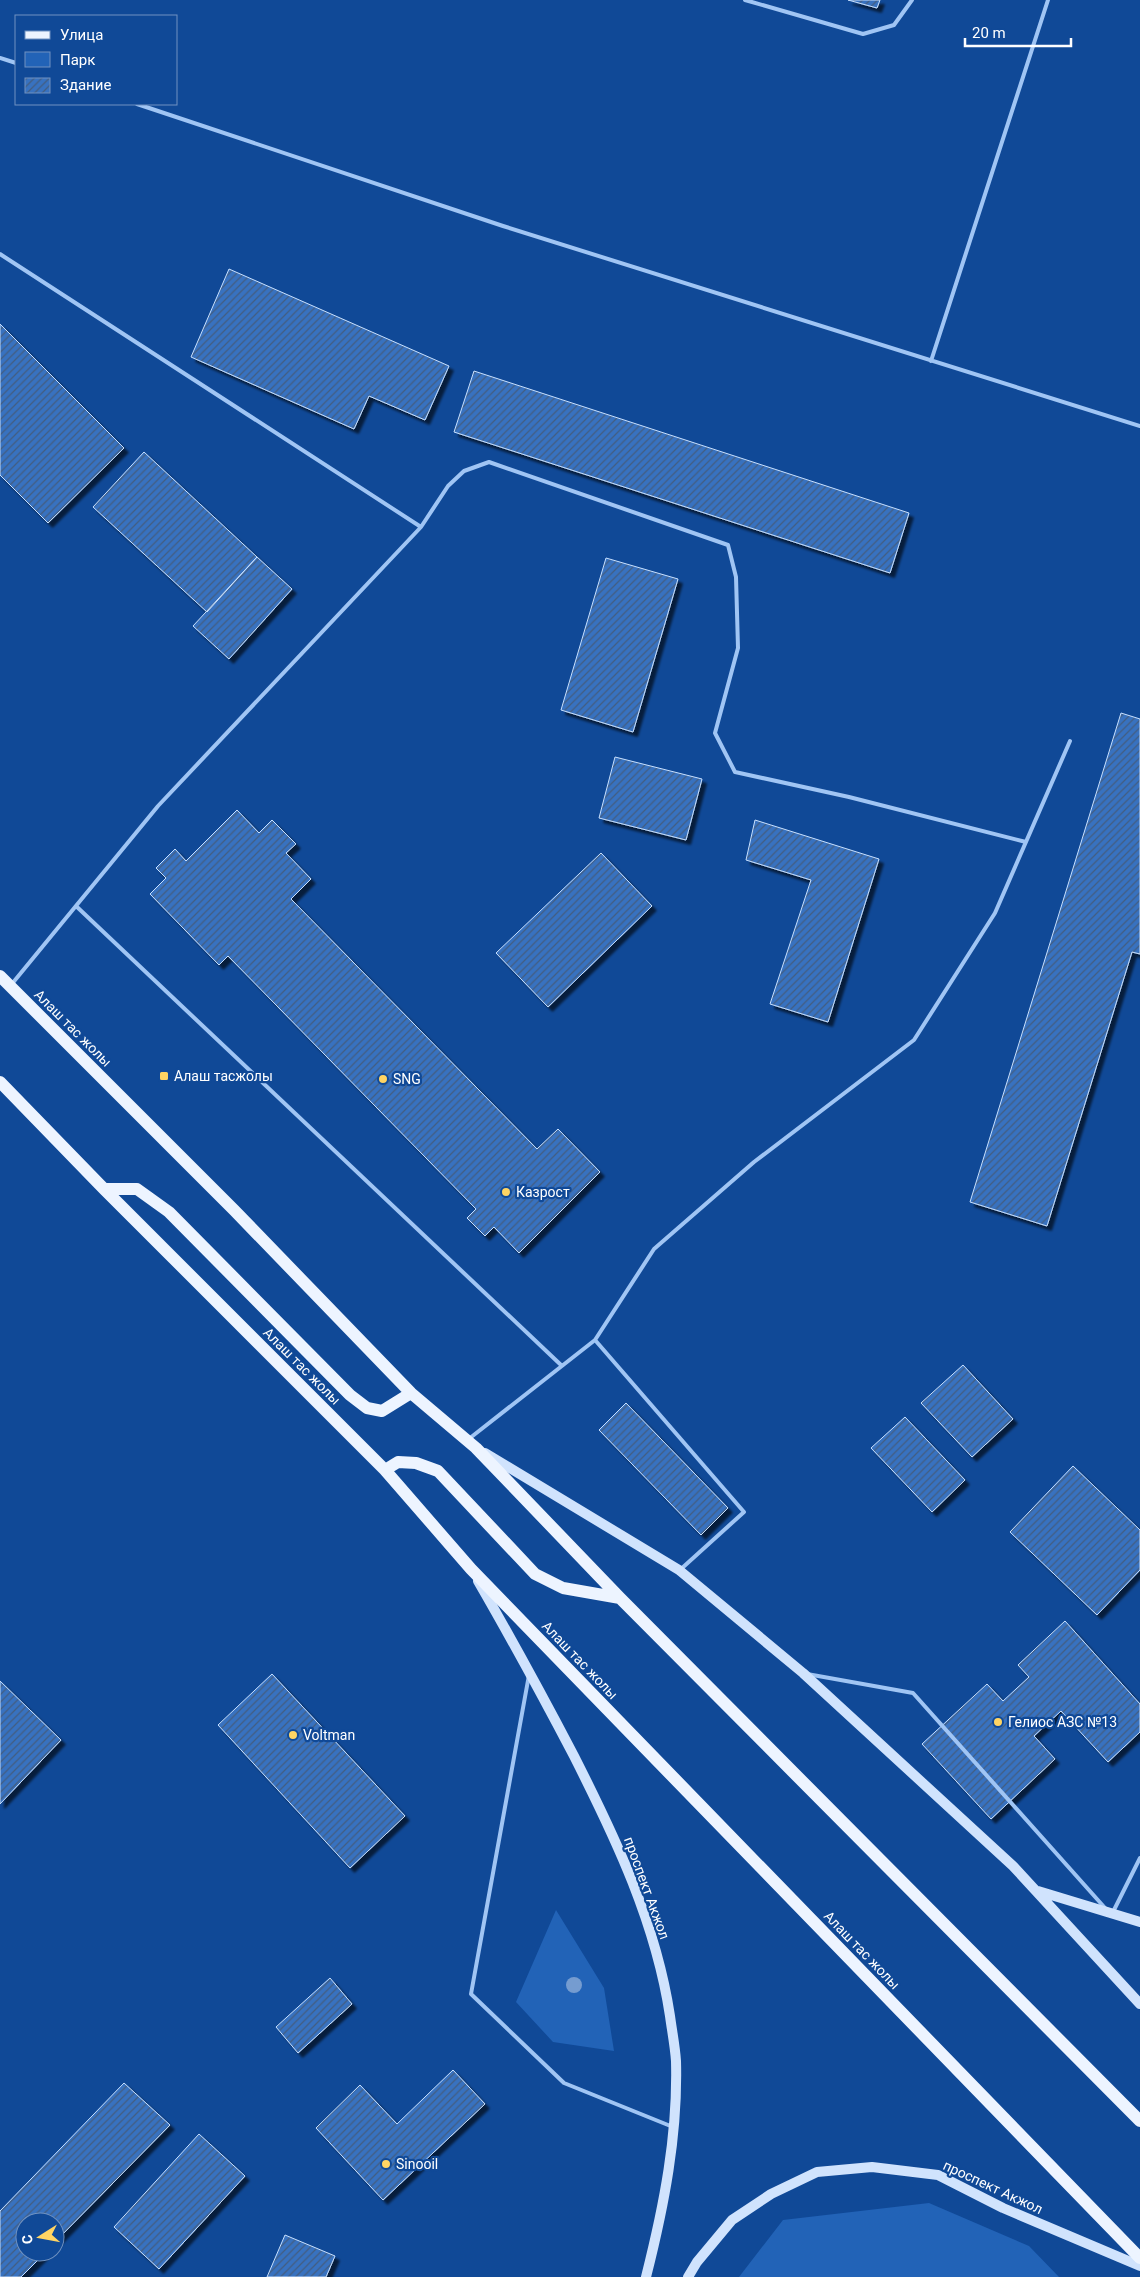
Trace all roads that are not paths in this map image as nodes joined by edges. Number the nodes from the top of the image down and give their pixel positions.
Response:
1 (745, 0) edge
2 (912, 0) edge
3 (1048, 0) edge
4 (0, 58) edge
5 (15, 64) edge
6 (140, 105) edge
7 (0, 254) edge
8 (931, 361) junction
9 (1140, 426) edge
10 (421, 528) junction
11 (1070, 741) dead end
12 (1026, 842) junction
13 (76, 906) junction
14 (0, 976) edge
15 (10, 986) junction
16 (0, 1082) edge
17 (104, 1189) junction
18 (595, 1340) junction
19 (561, 1365) junction
20 (411, 1393) junction
21 (472, 1444) junction
22 (385, 1470) junction
23 (471, 1569) junction
24 (679, 1570) junction
25 (620, 1598) junction
26 (529, 1670) junction
27 (803, 1673) junction
28 (1140, 1858) edge
29 (1037, 1890) junction
30 (1111, 1914) junction
31 (1140, 1922) edge
32 (1140, 2004) edge
33 (1140, 2121) edge
34 (675, 2128) junction
35 (1140, 2258) edge
36 (1140, 2266) edge
37 (646, 2277) edge
38 (688, 2277) edge

1 - 2 lane
3 - 8 lane
4 - 5 lane
6 - 8 lane
7 - 10 lane
8 - 9 lane
10 - 12 lane
10 - 13 lane
11 - 12 lane
12 - 18 lane
13 - 15 lane
13 - 19 lane
14 - 15 main road, Алаш тас жолы
15 - 20 main road, Алаш тас жолы
16 - 17 main road, Алаш тас жолы
17 - 20 main road
17 - 22 main road, Алаш тас жолы
18 - 19 lane
18 - 24 lane
19 - 21 lane
20 - 21 main road, Алаш тас жолы
21 - 24 main road
21 - 25 main road, Алаш тас жолы
22 - 23 main road, Алаш тас жолы
22 - 25 main road
23 - 26 main road, проспект Акжол
23 - 35 main road, Алаш тас жолы
24 - 27 main road
25 - 33 main road, Алаш тас жолы
26 - 34 main road, проспект Акжол
26 - 34 lane
27 - 29 main road
27 - 30 lane
28 - 30 lane
29 - 30 main road
29 - 32 main road
30 - 31 main road
34 - 37 main road, проспект Акжол
36 - 38 main road, проспект Акжол

